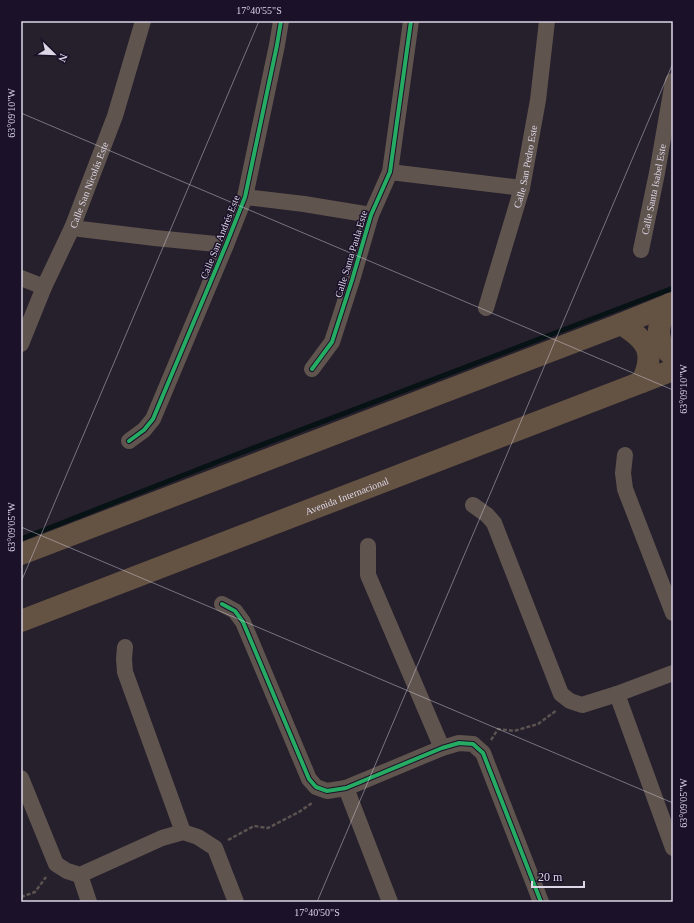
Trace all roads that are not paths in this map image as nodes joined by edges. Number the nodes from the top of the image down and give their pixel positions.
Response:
1 (143, 21) edge
2 (281, 21) edge
3 (411, 21) edge
4 (547, 21) edge
5 (673, 81) edge
6 (390, 172) junction
7 (522, 188) junction
8 (245, 197) junction
9 (371, 215) junction
10 (72, 228) junction
11 (226, 245) junction
12 (641, 250) dead end
13 (21, 278) edge
14 (44, 287) junction
15 (671, 304) edge
16 (486, 308) dead end
17 (621, 324) junction
18 (21, 344) edge
19 (673, 356) edge
20 (312, 369) dead end
21 (673, 370) edge
22 (642, 382) junction
23 (129, 441) dead end
24 (625, 455) dead end
25 (473, 505) dead end
26 (368, 546) dead end
27 (21, 554) edge
28 (222, 604) dead end
29 (673, 613) edge
30 (21, 621) edge
31 (125, 647) dead end
32 (673, 674) edge
33 (617, 694) junction
34 (442, 748) junction
35 (21, 778) edge
36 (346, 788) junction
37 (183, 832) junction
38 (673, 848) edge
39 (80, 875) junction
40 (89, 902) edge
41 (236, 902) edge
42 (390, 902) edge
43 (541, 902) edge

1 - 10 street, Calle San Nicolás Este
2 - 8 street, Calle San Andrés Este
3 - 6 street, Calle Santa Paula Este
4 - 7 street, Calle San Pedro Este
5 - 12 street, Calle Santa Isabel Este
6 - 7 street
6 - 9 street, Calle Santa Paula Este
7 - 16 street, Calle San Pedro Este
8 - 9 street
8 - 11 street, Calle San Andrés Este
9 - 20 street, Calle Santa Paula Este
10 - 11 street
10 - 14 street, Calle San Nicolás Este
11 - 23 street, Calle San Andrés Este
13 - 14 street
14 - 18 street, Calle San Nicolás Este
15 - 17 main road
15 - 19 main road
17 - 22 main road
17 - 27 main road
21 - 22 main road, Avenida Internacional
22 - 30 main road, Avenida Internacional
24 - 29 street
25 - 33 street
26 - 34 street
28 - 36 street
31 - 37 street
32 - 33 street
33 - 38 street
34 - 36 street
34 - 43 street
35 - 39 street
36 - 42 street
37 - 39 street
37 - 41 street
39 - 40 street

